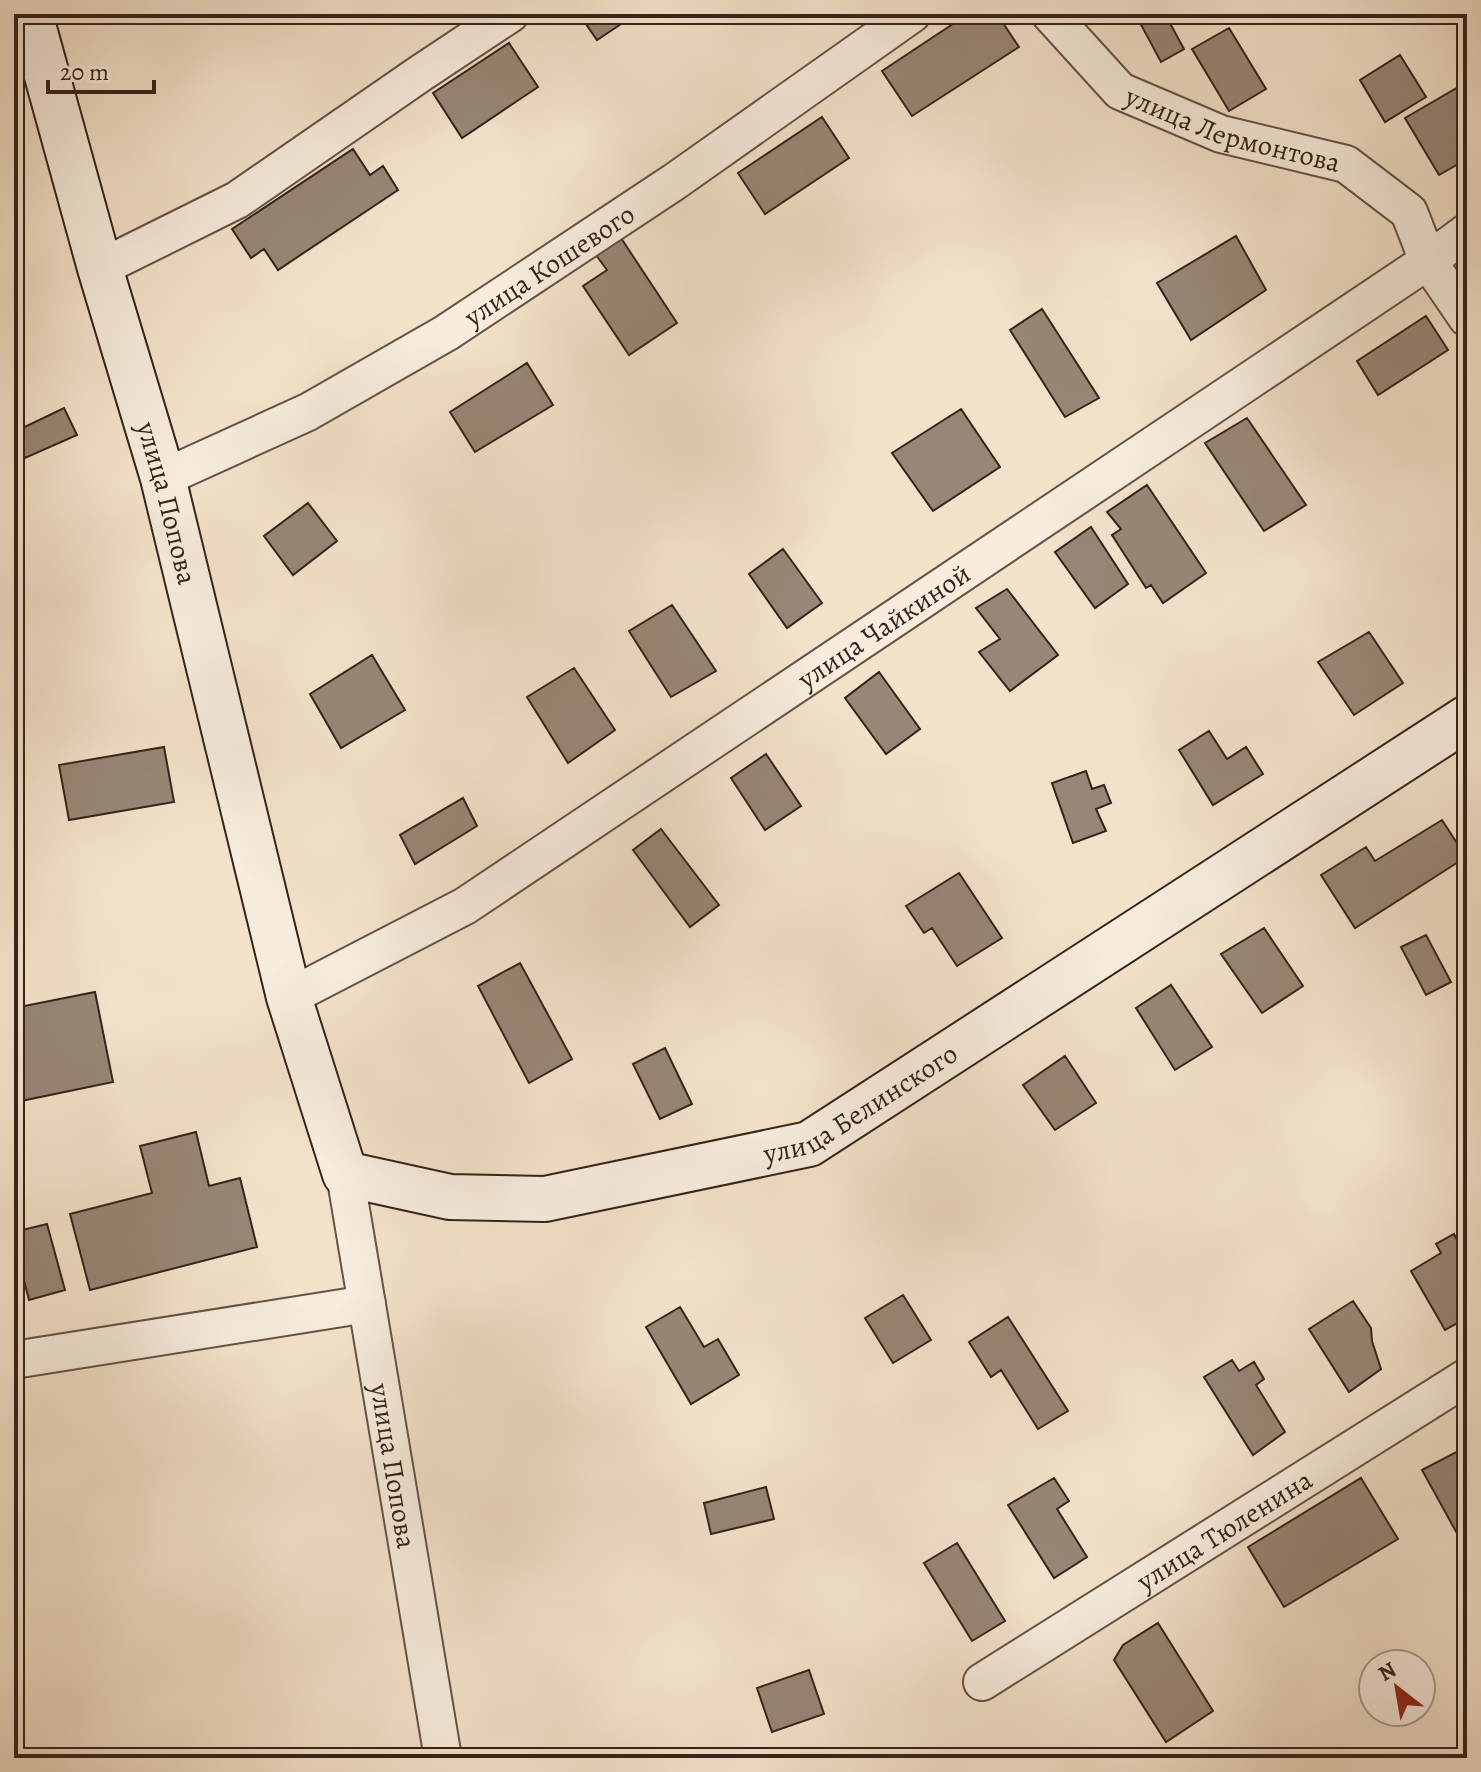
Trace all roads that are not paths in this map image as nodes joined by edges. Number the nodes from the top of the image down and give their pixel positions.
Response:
1 (30, 14) edge
2 (510, 14) edge
3 (912, 14) edge
4 (1050, 14) edge
5 (1467, 232) edge
6 (1428, 261) junction
7 (100, 268) junction
8 (1467, 318) edge
9 (163, 478) junction
10 (1467, 718) edge
11 (289, 997) junction
12 (345, 1174) junction
13 (367, 1304) junction
14 (14, 1360) edge
15 (1467, 1377) edge
16 (982, 1682) dead end
17 (443, 1758) edge

1 - 7 street, улица Попова
2 - 7 street
3 - 9 street, улица Кошевого
4 - 6 street, улица Лермонтова
5 - 6 street, улица Чайкиной
6 - 8 street, улица Лермонтова
6 - 11 street, улица Чайкиной
7 - 9 street, улица Попова
9 - 11 street, улица Попова
10 - 12 street, улица Белинского
11 - 12 street
12 - 13 street, улица Попова
13 - 14 street
13 - 17 street, улица Попова
15 - 16 street, улица Тюленина

